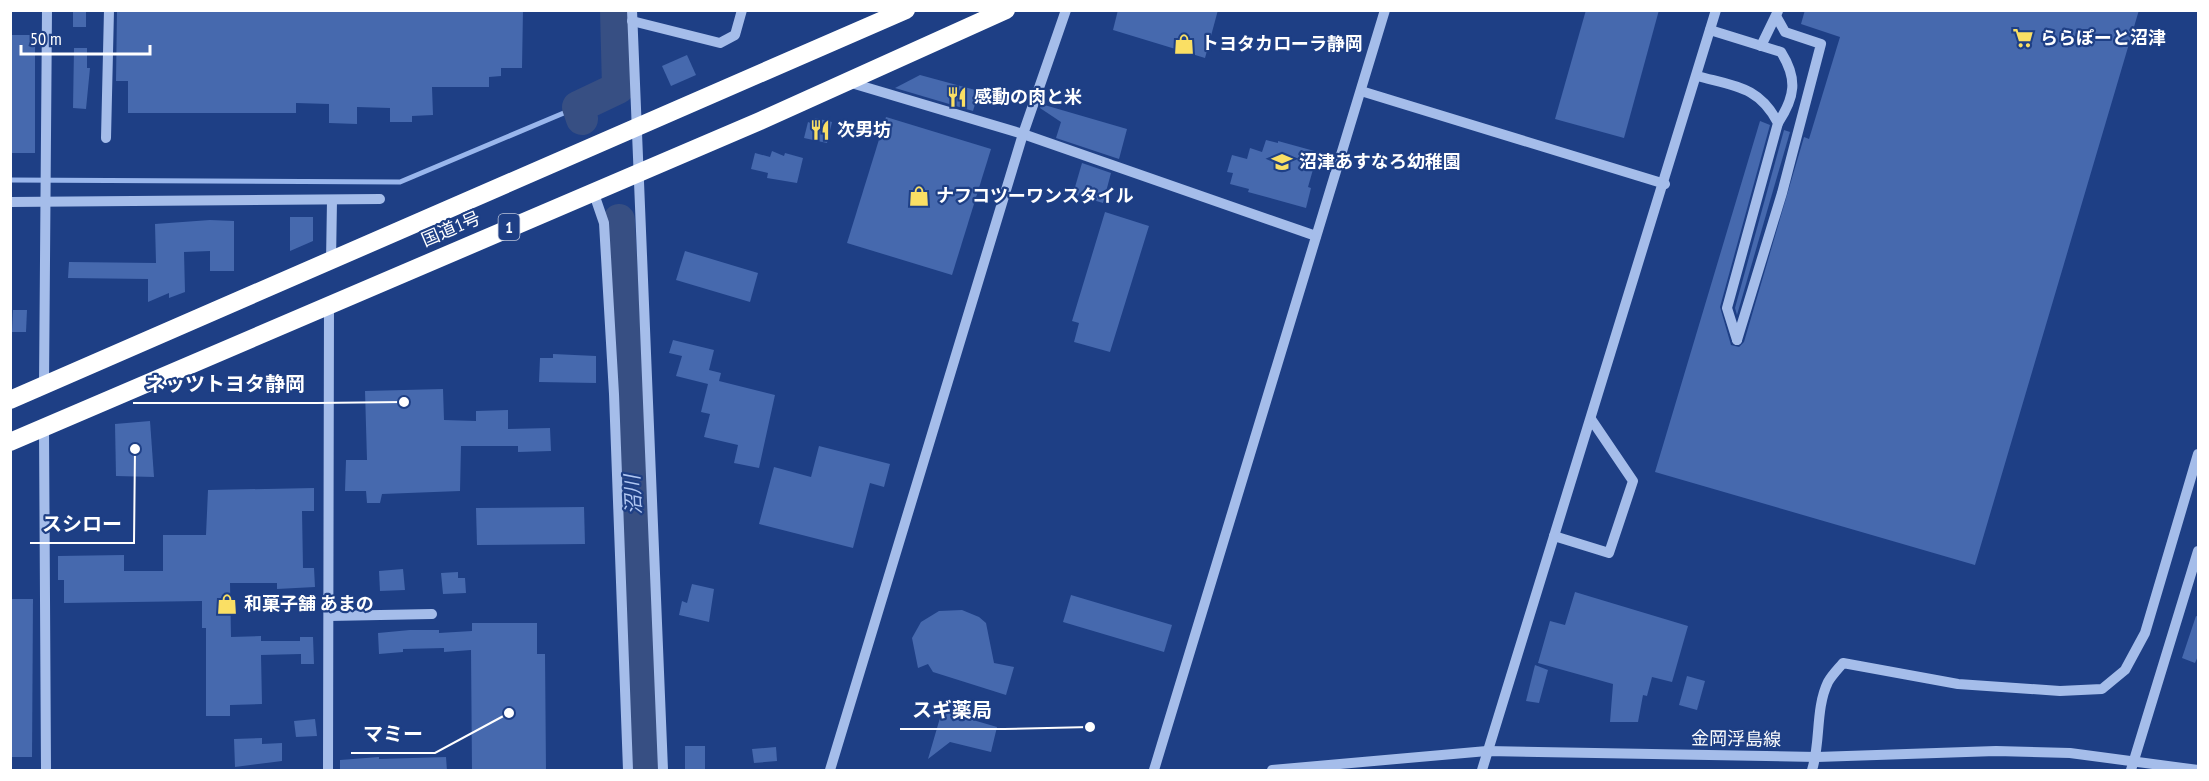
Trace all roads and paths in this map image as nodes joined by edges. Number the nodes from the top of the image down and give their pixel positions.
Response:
1 (47, 10) edge
2 (109, 10) edge
3 (742, 10) edge
4 (906, 10) edge
5 (1006, 10) edge
6 (1066, 10) edge
7 (1384, 10) edge
8 (1716, 10) edge
9 (1777, 13) edge
10 (632, 16) edge
11 (1710, 30) junction
12 (1761, 46) junction
13 (1697, 76) junction
14 (848, 82) junction
15 (1361, 91) junction
16 (1778, 123) junction
17 (637, 129) junction
18 (1023, 134) junction
19 (106, 138) dead end
20 (639, 172) junction
21 (1665, 184) junction
22 (593, 191) junction
23 (380, 199) dead end
24 (332, 200) junction
25 (10, 202) edge
26 (46, 203) junction
27 (1316, 236) junction
28 (331, 262) junction
29 (329, 304) junction
30 (44, 386) junction
31 (10, 400) edge
32 (1591, 419) junction
33 (44, 428) junction
34 (10, 442) edge
35 (2199, 454) edge
36 (1554, 536) junction
37 (2199, 551) edge
38 (432, 614) dead end
39 (329, 616) junction
40 (1487, 751) junction
41 (1817, 757) junction
42 (2132, 765) edge
43 (2199, 770) edge
44 (46, 771) edge
45 (328, 771) edge
46 (628, 771) edge
47 (663, 771) edge
48 (830, 771) edge
49 (1154, 771) edge
50 (1272, 771) edge
51 (1482, 771) edge
52 (1812, 771) edge

1 - 26 street
2 - 19 street
3 - 10 street
4 - 17 highway, 国道1号 / 1
5 - 14 highway, 国道1号 / 1
6 - 18 street
7 - 15 street
8 - 11 street
9 - 12 street
9 - 16 street
10 - 17 street
11 - 12 street
11 - 13 street
12 - 16 street
13 - 16 street
13 - 21 street
14 - 18 street
14 - 20 highway, 国道1号 / 1
15 - 21 street
15 - 27 street
17 - 20 street
17 - 28 highway, 国道1号 / 1
18 - 27 street
18 - 48 street
20 - 22 highway, 国道1号 / 1
20 - 47 street
21 - 32 street
22 - 29 highway, 国道1号 / 1
22 - 46 street
23 - 24 street
24 - 26 street
24 - 28 street
25 - 26 street
26 - 30 street
27 - 49 street
28 - 30 highway, 国道1号 / 1
29 - 33 highway, 国道1号 / 1
29 - 39 street
30 - 31 highway, 国道1号 / 1
32 - 36 street
32 - 36 street
33 - 34 highway, 国道1号 / 1
33 - 44 street
35 - 41 street
36 - 40 street
37 - 42 street
38 - 39 street
39 - 45 street
40 - 41 street, 金岡浮島線
40 - 50 street, 金岡浮島線
40 - 51 street
41 - 42 street, 金岡浮島線
41 - 52 street
42 - 43 street, 金岡浮島線

